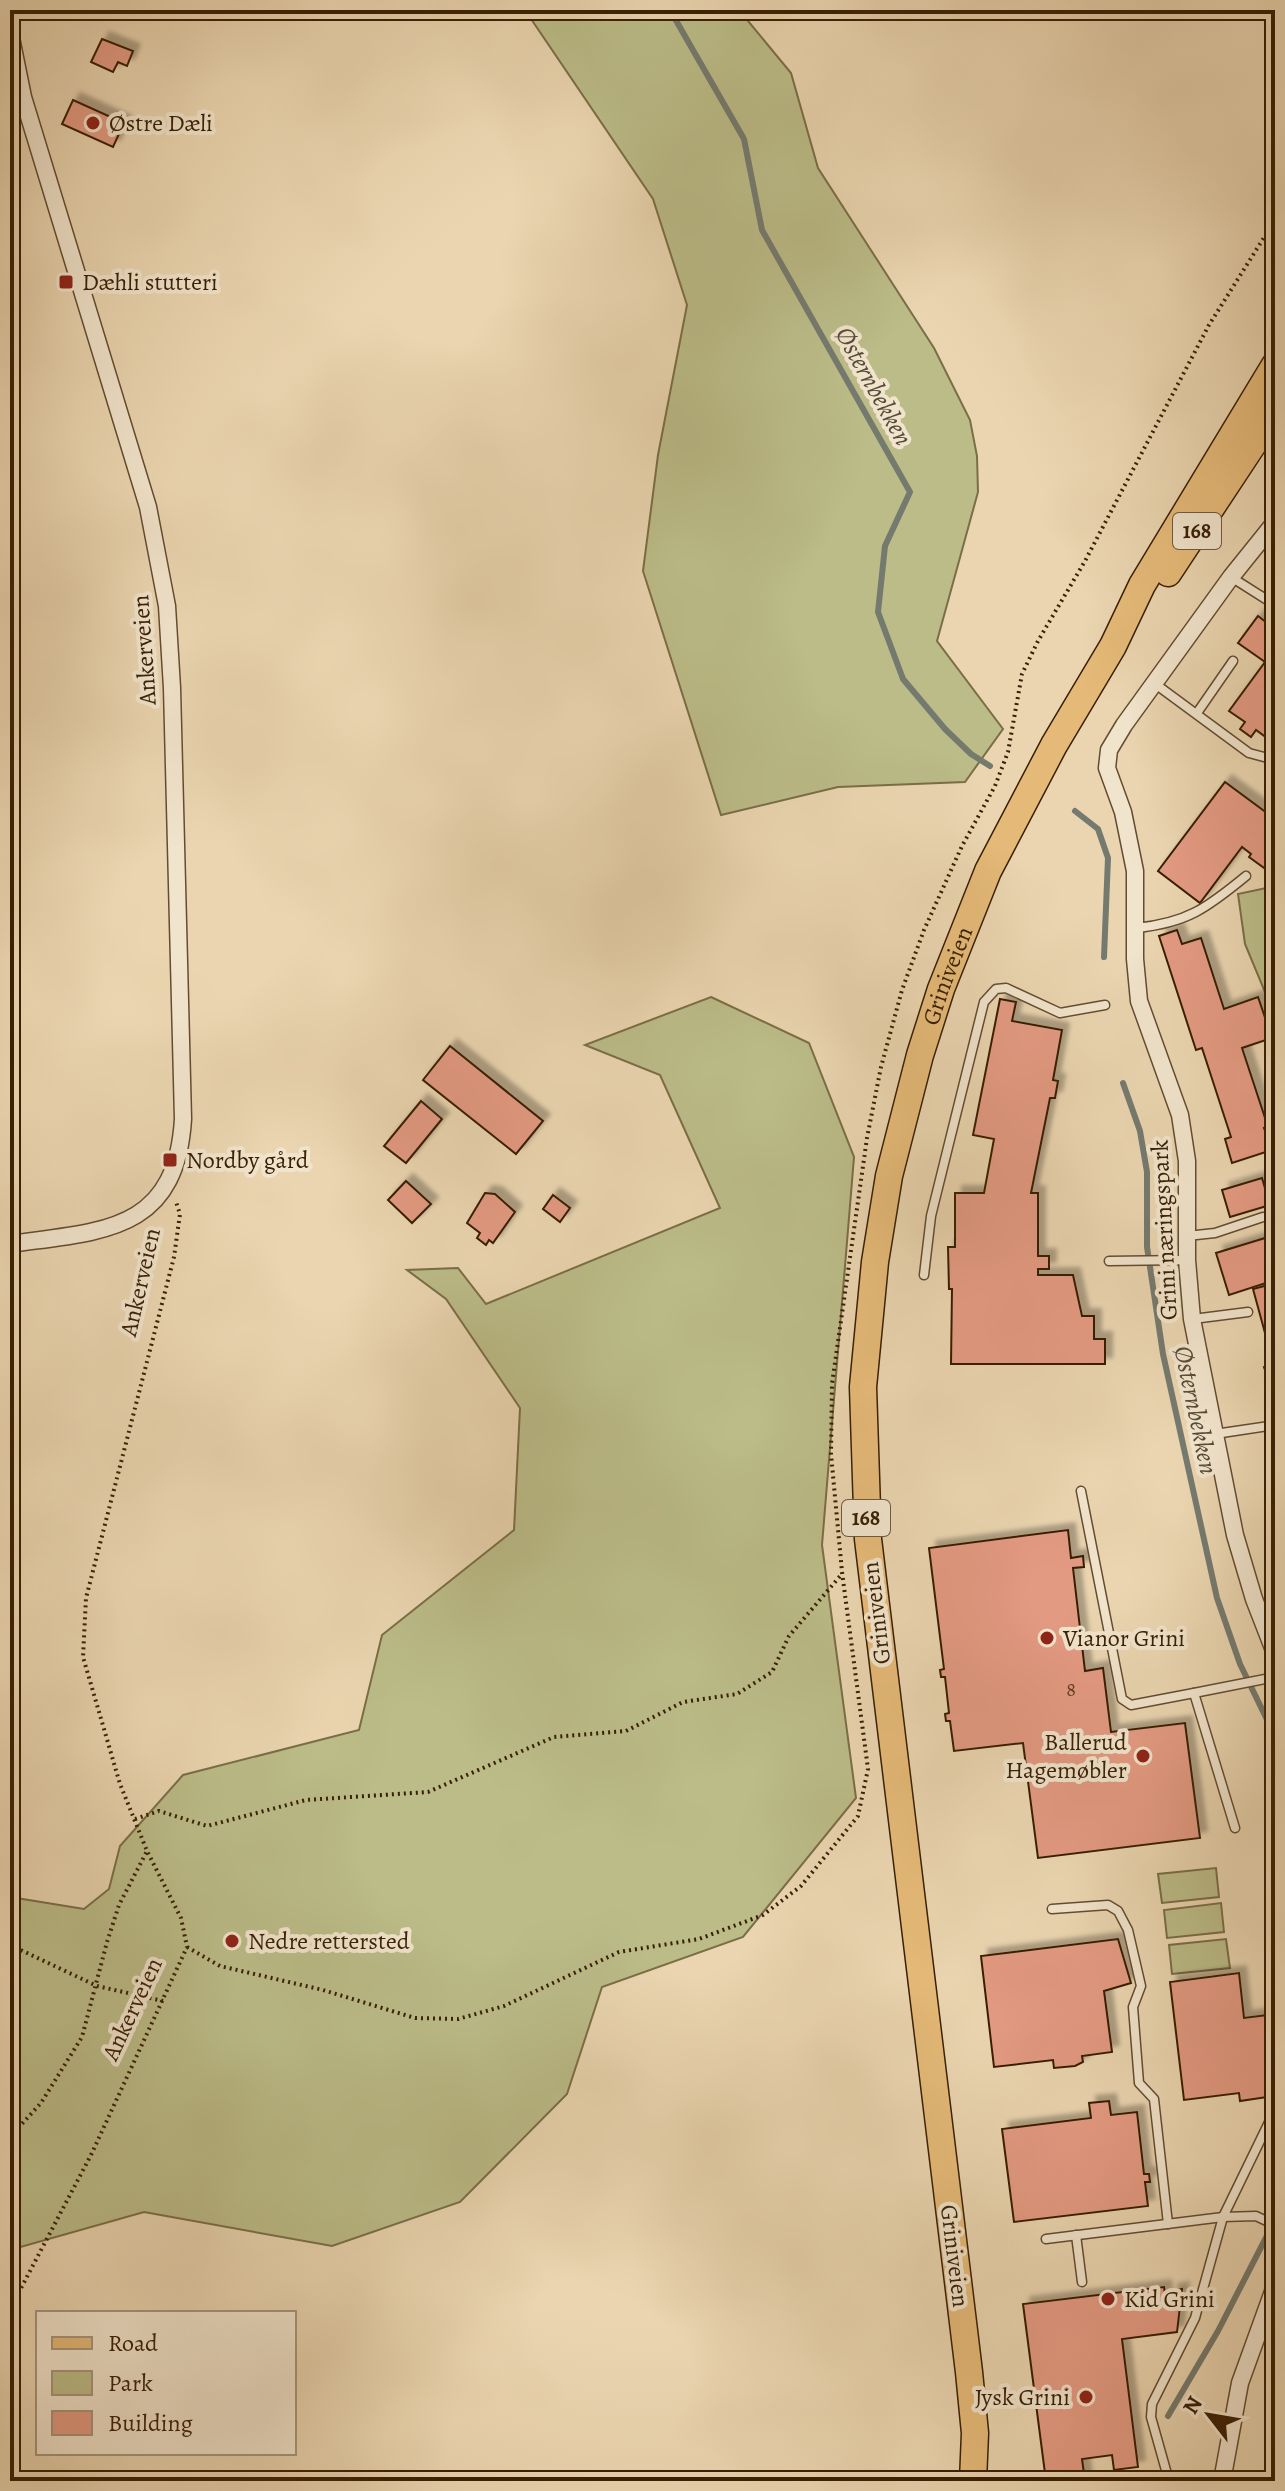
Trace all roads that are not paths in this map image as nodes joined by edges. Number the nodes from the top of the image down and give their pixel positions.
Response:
1 (10, 33) edge
2 (1275, 365) edge
3 (1275, 411) edge
4 (1274, 526) edge
5 (1231, 577) junction
6 (1275, 605) edge
7 (1113, 646) junction
8 (1233, 661) dead end
9 (1154, 683) junction
10 (1197, 713) junction
11 (1275, 760) edge
12 (1246, 876) dead end
13 (1136, 928) junction
14 (1105, 1005) dead end
15 (1263, 1217) dead end
16 (1187, 1236) junction
17 (10, 1244) edge
18 (1187, 1260) junction
19 (1109, 1261) dead end
20 (924, 1275) dead end
21 (1248, 1312) dead end
22 (1192, 1319) junction
23 (1275, 1425) edge
24 (1215, 1435) junction
25 (1081, 1491) dead end
26 (1275, 1653) edge
27 (1275, 1677) edge
28 (1194, 1693) junction
29 (1235, 1828) dead end
30 (1052, 1909) dead end
31 (1275, 2110) edge
32 (1223, 2217) junction
33 (1168, 2224) junction
34 (1275, 2225) edge
35 (1076, 2235) junction
36 (1046, 2239) dead end
37 (1082, 2282) dead end
38 (1275, 2286) edge
39 (975, 2433) junction
40 (973, 2481) edge
41 (988, 2481) edge
42 (1169, 2481) edge
43 (1222, 2481) edge

1 - 17 street, Ankerveien
2 - 7 main road, Griniveien / 168
3 - 7 main road, Griniveien / 168
4 - 5 street, Grini næringspark
5 - 6 lane
5 - 9 street, Grini næringspark
7 - 39 main road, Griniveien / 168
8 - 10 lane
9 - 10 lane
9 - 13 street, Grini næringspark
10 - 11 lane
12 - 13 lane
13 - 16 street, Grini næringspark
14 - 20 lane
15 - 16 lane
16 - 18 street, Grini næringspark
18 - 19 lane
18 - 22 street, Grini næringspark
21 - 22 lane
22 - 24 street, Grini næringspark
23 - 24 lane
24 - 26 street, Grini næringspark
25 - 28 lane
27 - 28 lane
28 - 29 lane
30 - 33 lane
31 - 32 lane
32 - 33 lane
32 - 34 lane
32 - 42 lane
33 - 35 lane
35 - 36 lane
35 - 37 lane
38 - 43 street
39 - 40 main road, Griniveien / 168
39 - 41 main road, Griniveien / 168

